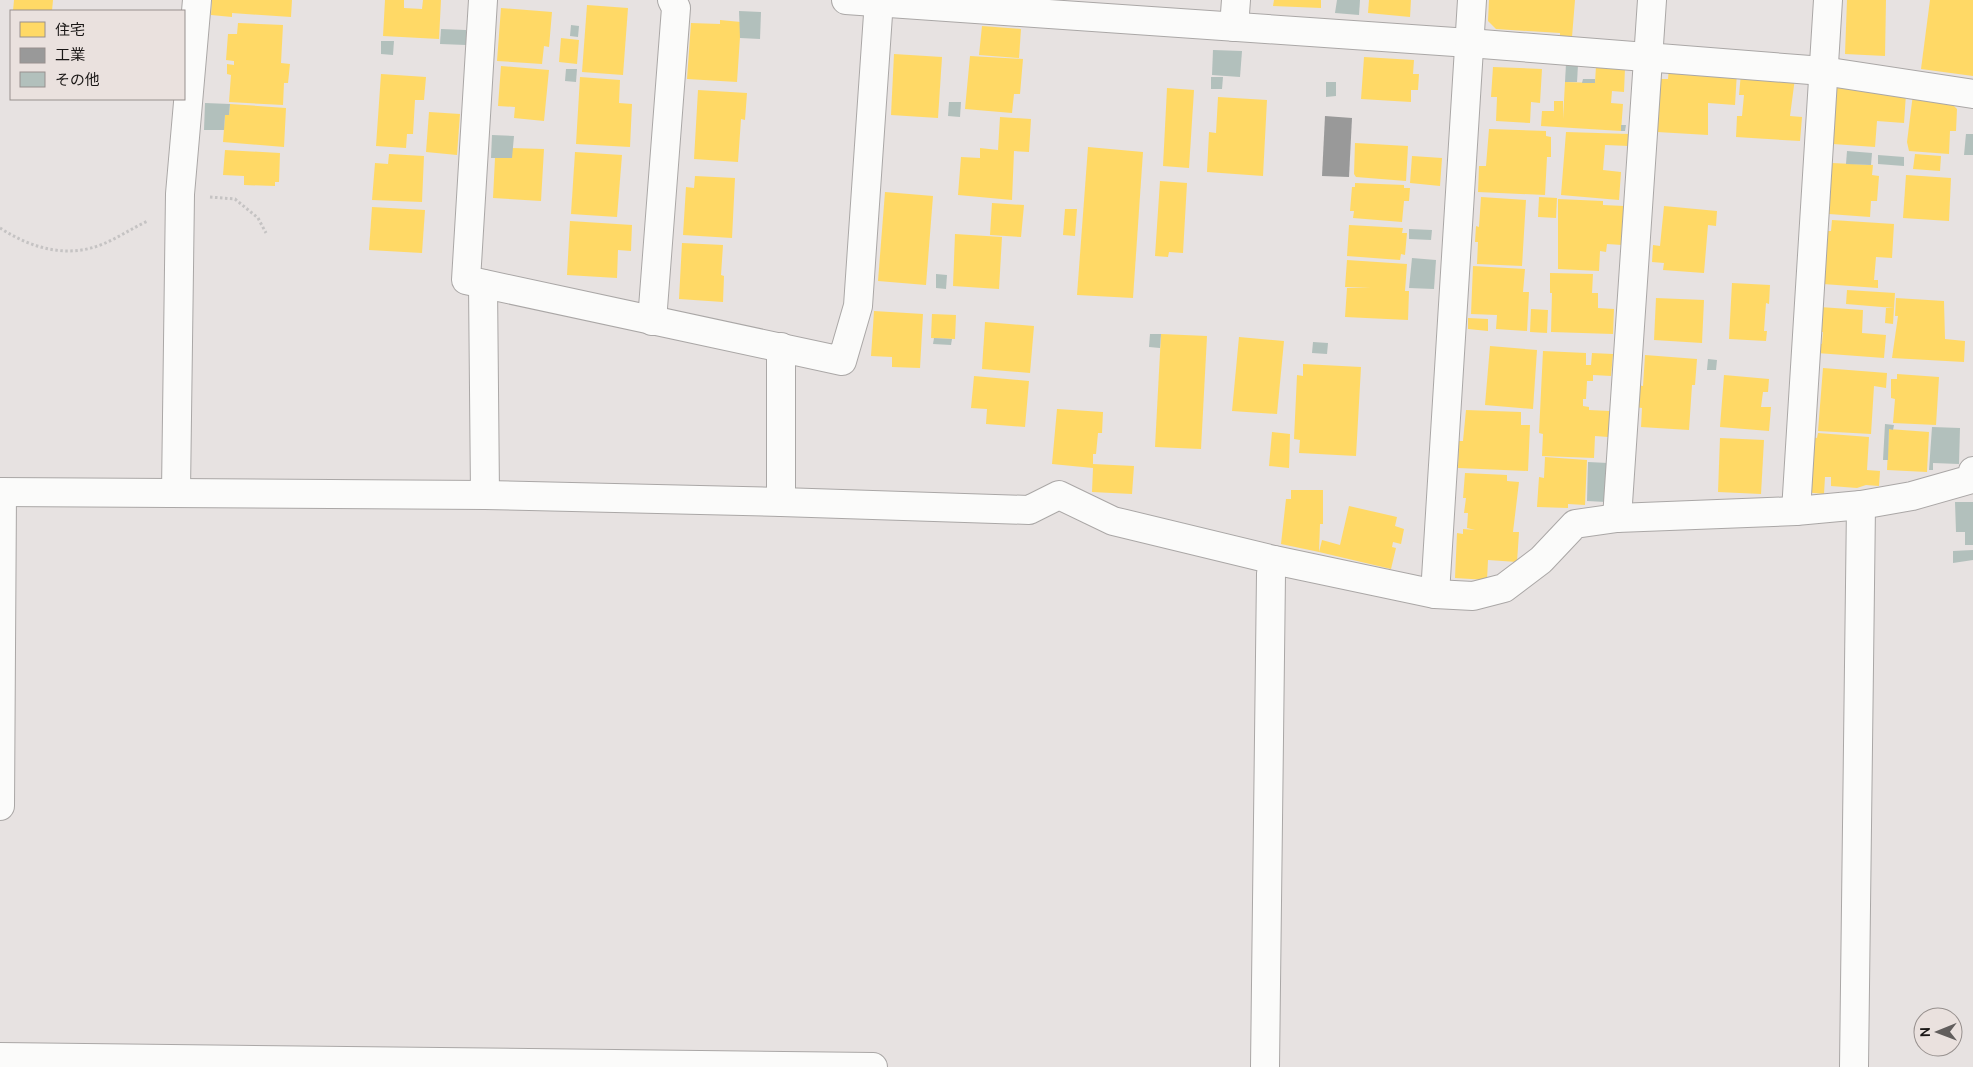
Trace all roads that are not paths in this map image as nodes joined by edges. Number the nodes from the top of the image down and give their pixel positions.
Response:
1 (197, 0) edge
2 (483, 0) edge
3 (672, 0) edge
4 (846, 0) edge
5 (1236, 0) edge
6 (1472, 0) edge
7 (1652, 0) edge
8 (1828, 0) edge
9 (879, 1) edge
10 (1131, 10) edge
11 (1234, 27) junction
12 (1469, 43) junction
13 (1648, 56) junction
14 (1823, 71) junction
15 (1973, 94) edge
16 (483, 284) junction
17 (652, 321) junction
18 (781, 347) junction
19 (1973, 471) edge
20 (1973, 479) edge
21 (176, 491) junction
22 (1, 492) edge
23 (485, 495) junction
24 (781, 502) junction
25 (1861, 505) junction
26 (1796, 510) junction
27 (1617, 518) junction
28 (1274, 560) junction
29 (1435, 594) junction
30 (0, 806) edge
31 (0, 1056) edge
32 (274, 1063) edge
33 (770, 1066) edge
34 (873, 1067) edge
35 (1265, 1067) edge
36 (1854, 1067) edge

1 - 21 street
2 - 16 street
3 - 17 street
4 - 9 street
5 - 11 street
6 - 12 street
7 - 13 street
8 - 14 street
9 - 10 street
9 - 18 street
10 - 11 street
11 - 12 street
12 - 13 street
12 - 29 street
13 - 14 street
13 - 27 street
14 - 15 street
14 - 26 street
16 - 17 street
16 - 23 street
17 - 18 street
18 - 24 street
19 - 20 street
20 - 25 street
21 - 22 street
21 - 23 street
22 - 30 street
23 - 24 street
24 - 28 street
25 - 26 street
25 - 36 street
26 - 27 street
27 - 29 street
28 - 29 street
28 - 35 street
31 - 32 street
32 - 33 street
33 - 34 street

